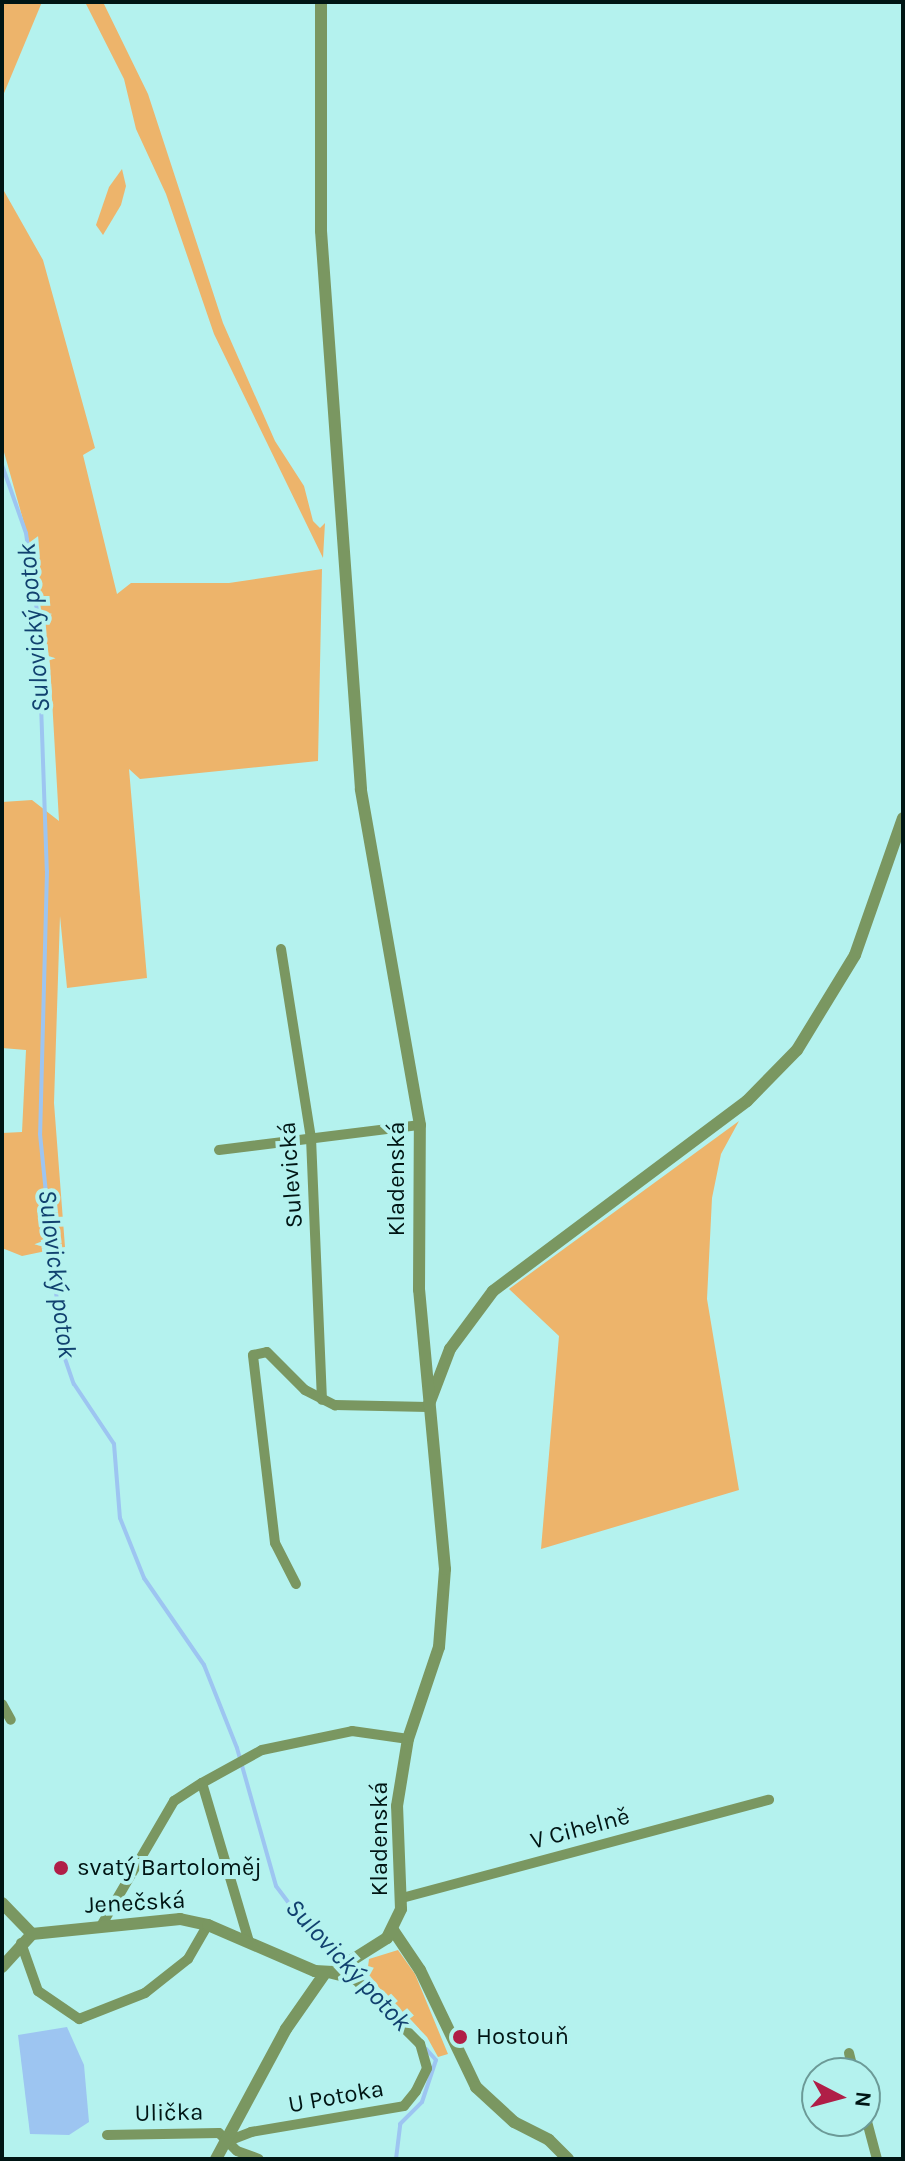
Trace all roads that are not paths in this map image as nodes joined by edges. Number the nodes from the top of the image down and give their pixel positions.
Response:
1 (321, 2) edge
2 (903, 818) edge
3 (281, 949) dead end
4 (420, 1125) junction
5 (311, 1138) junction
6 (219, 1150) dead end
7 (322, 1400) junction
8 (428, 1407) junction
9 (296, 1584) dead end
10 (2, 1704) edge
11 (11, 1720) dead end
12 (408, 1739) junction
13 (202, 1783) junction
14 (769, 1800) dead end
15 (402, 1898) junction
16 (2, 1903) edge
17 (208, 1925) junction
18 (101, 1926) junction
19 (393, 1930) junction
20 (32, 1934) junction
21 (249, 1942) junction
22 (21, 1943) junction
23 (2, 1967) edge
24 (325, 1973) junction
25 (849, 2053) dead end
26 (850, 2057) edge
27 (107, 2135) dead end
28 (871, 2137) edge
29 (228, 2141) junction
30 (216, 2159) edge
31 (259, 2159) edge
32 (568, 2159) edge
33 (877, 2159) edge

1 - 4 street, Kladenská
2 - 8 street, Kladenská
3 - 5 street, Sulevická
4 - 5 street
4 - 8 street, Kladenská
5 - 6 street
5 - 7 street, Sulevická
7 - 8 street
7 - 9 street
8 - 12 street, Kladenská
10 - 11 street
12 - 13 street
12 - 15 street, Kladenská
13 - 18 street
13 - 21 street
14 - 15 street, V Cihelně
15 - 19 street, Kladenská
16 - 20 street
17 - 18 street, Jenečská
17 - 21 street, Jenečská
17 - 22 street
18 - 20 street, Jenečská
19 - 24 street, Kladenská
19 - 32 street
20 - 22 street
21 - 24 street, Jenečská
22 - 23 street
24 - 29 street
24 - 29 street, U Potoka
25 - 26 street
27 - 29 street, Ulička
28 - 33 street
29 - 30 street
29 - 31 street

